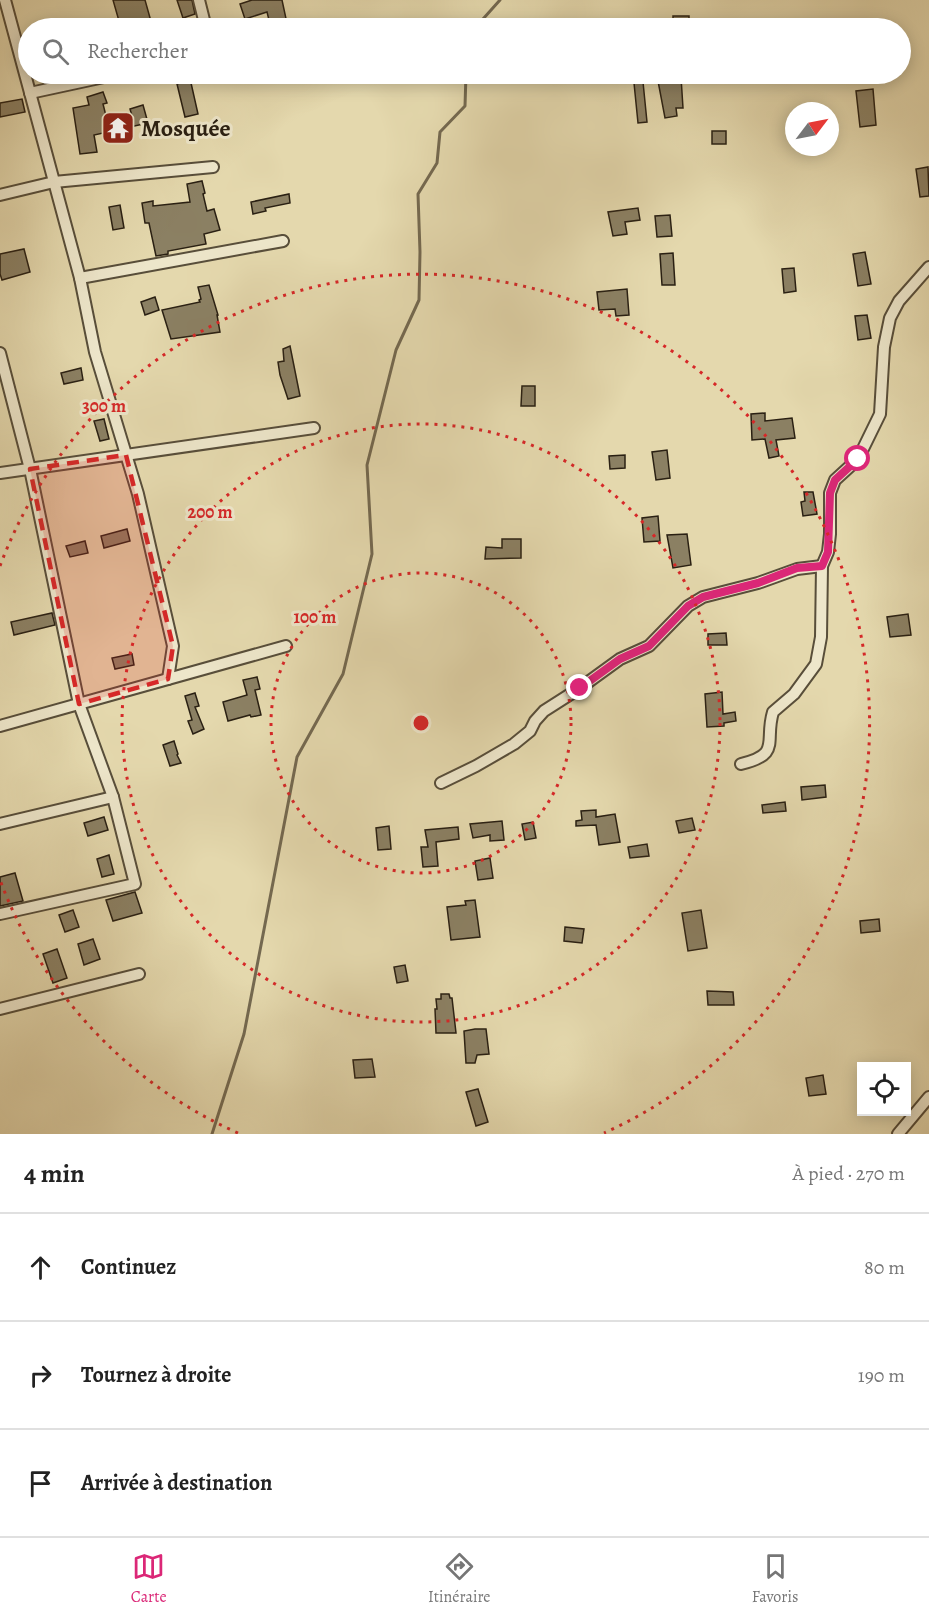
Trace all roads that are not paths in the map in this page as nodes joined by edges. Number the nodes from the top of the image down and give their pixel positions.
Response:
1 (5, 0) edge
2 (199, 0) edge
3 (204, 18) edge
4 (18, 48) edge
5 (28, 84) edge
6 (72, 84) edge
7 (30, 93) junction
8 (213, 167) dead end
9 (54, 182) junction
10 (0, 195) edge
11 (283, 241) dead end
12 (929, 267) edge
13 (80, 278) junction
14 (0, 353) edge
15 (314, 428) dead end
16 (126, 455) junction
17 (30, 469) junction
18 (0, 473) edge
19 (822, 566) junction
20 (286, 646) dead end
21 (168, 679) junction
22 (79, 704) junction
23 (0, 726) edge
24 (741, 764) dead end
25 (441, 783) dead end
26 (113, 796) junction
27 (0, 824) edge
28 (0, 914) edge
29 (139, 974) dead end
30 (0, 1010) edge
31 (929, 1097) edge
32 (898, 1134) edge

1 - 4 street
2 - 3 street
5 - 7 street
6 - 7 street
7 - 9 street
8 - 9 street
9 - 10 street
9 - 13 street
11 - 13 street
12 - 19 street
13 - 16 street
14 - 17 street
15 - 16 street
16 - 17 street
16 - 21 street
17 - 18 street
17 - 22 street
19 - 24 street
19 - 25 street
20 - 21 street
21 - 22 street
22 - 23 street
22 - 26 street
26 - 27 street
26 - 28 street
29 - 30 street
31 - 32 street

